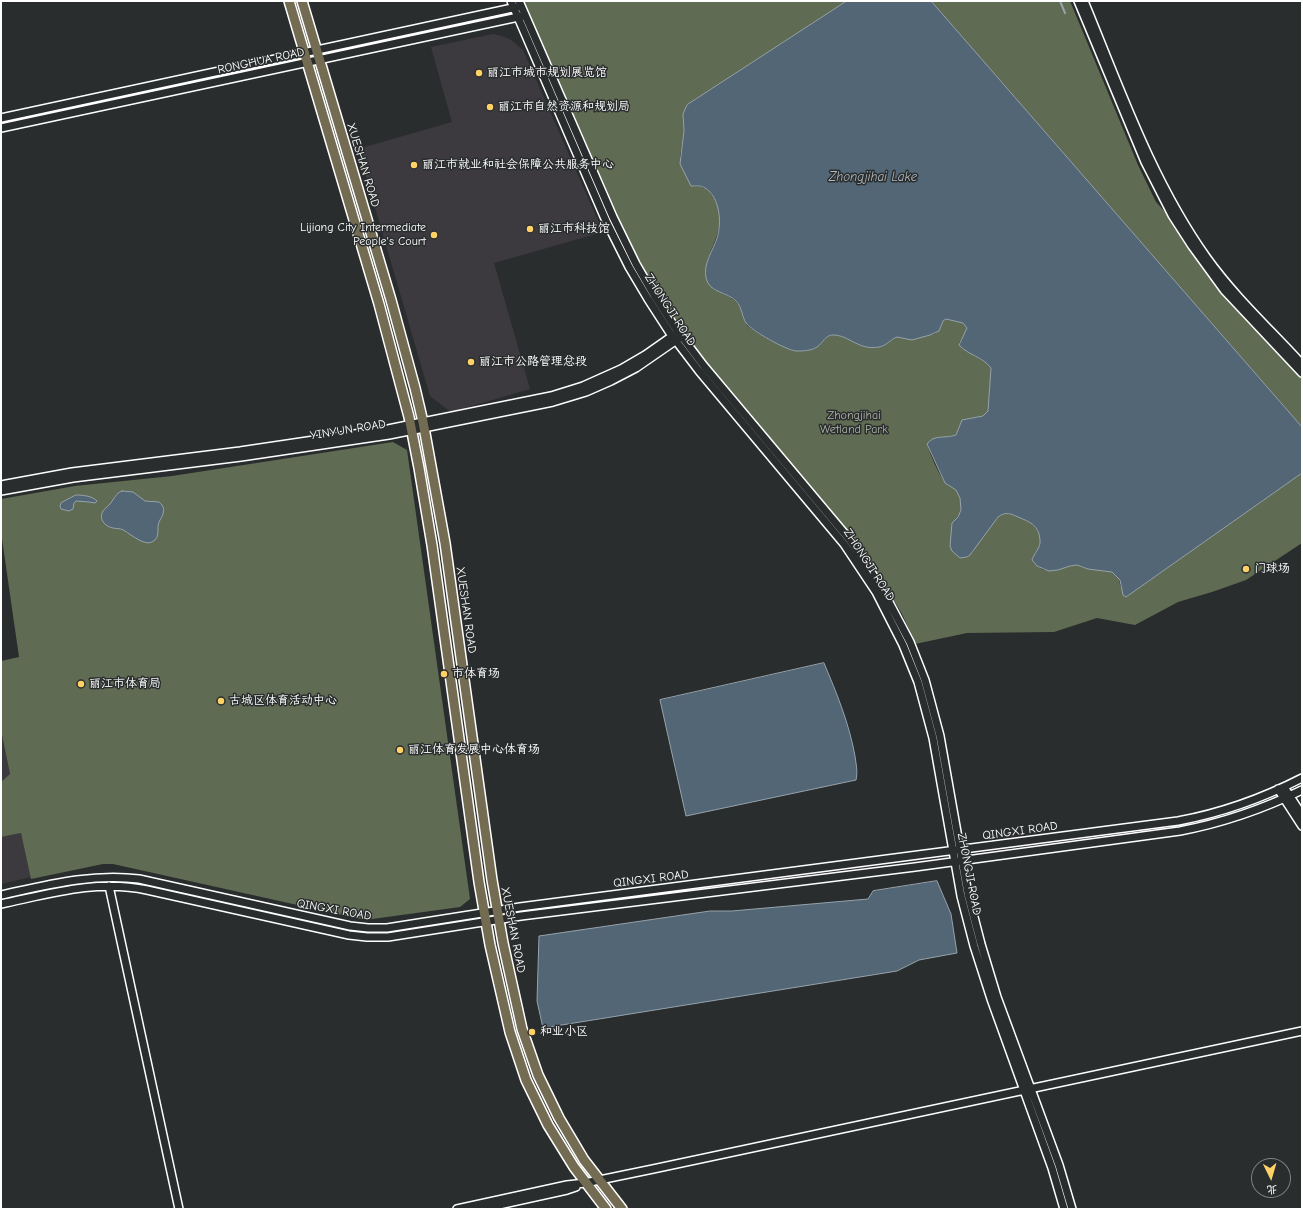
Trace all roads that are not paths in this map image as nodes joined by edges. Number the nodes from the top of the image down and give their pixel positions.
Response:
1 (289, 1) edge
2 (302, 1) edge
3 (1078, 1) edge
4 (1084, 1) edge
5 (517, 4) edge
6 (522, 16) junction
7 (317, 50) junction
8 (304, 53) junction
9 (319, 60) junction
10 (307, 62) junction
11 (1, 118) edge
12 (1, 128) edge
13 (679, 335) junction
14 (1302, 364) edge
15 (1302, 373) edge
16 (424, 425) junction
17 (412, 428) junction
18 (1, 485) edge
19 (1, 492) edge
20 (1302, 778) edge
21 (1281, 788) junction
22 (1302, 790) edge
23 (1287, 797) junction
24 (1302, 815) edge
25 (1302, 826) edge
26 (957, 850) junction
27 (959, 861) junction
28 (109, 886) junction
29 (1, 895) edge
30 (1, 904) edge
31 (498, 915) junction
32 (485, 917) junction
33 (1302, 1031) edge
34 (1028, 1089) junction
35 (599, 1180) junction
36 (585, 1183) junction
37 (179, 1209) edge
38 (457, 1209) edge
39 (481, 1209) edge
40 (606, 1209) edge
41 (622, 1209) edge
42 (1064, 1209) edge
43 (1072, 1209) edge

1 - 8 main road, XUESHAN ROAD
2 - 7 main road, XUESHAN ROAD
3 - 15 street
4 - 14 street
5 - 6 street, ZHONGJI ROAD
5 - 7 street, RONGHUA ROAD
6 - 9 street, RONGHUA ROAD
6 - 13 street, ZHONGJI ROAD
7 - 8 street, RONGHUA ROAD
7 - 9 main road, XUESHAN ROAD
8 - 10 main road, XUESHAN ROAD
8 - 11 street, RONGHUA ROAD
9 - 10 street, RONGHUA ROAD
9 - 16 main road, XUESHAN ROAD
10 - 12 street, RONGHUA ROAD
10 - 17 main road, XUESHAN ROAD
13 - 16 street, YINYUN ROAD
13 - 26 street, ZHONGJI ROAD
16 - 17 street, YINYUN ROAD
16 - 31 main road, XUESHAN ROAD
17 - 18 street, YINYUN ROAD
17 - 19 street, YINYUN ROAD
17 - 32 main road, XUESHAN ROAD
20 - 21 street, QINGXI ROAD
21 - 23 street
21 - 26 street, QINGXI ROAD
22 - 23 street, QINGXI ROAD
23 - 24 street
23 - 25 street
23 - 27 street, QINGXI ROAD
26 - 27 street, ZHONGJI ROAD
26 - 31 street, QINGXI ROAD
27 - 31 street, QINGXI ROAD
27 - 34 street, ZHONGJI ROAD
28 - 30 street, QINGXI ROAD
28 - 32 street, QINGXI ROAD
28 - 37 street
29 - 32 street, QINGXI ROAD
31 - 32 street, QINGXI ROAD
31 - 35 main road, XUESHAN ROAD
32 - 36 main road, XUESHAN ROAD
33 - 34 street
34 - 35 street
34 - 42 street, ZHONGJI ROAD
34 - 43 street, ZHONGJI ROAD
35 - 36 street
35 - 41 main road, XUESHAN ROAD
36 - 38 street
36 - 39 street
36 - 40 main road, XUESHAN ROAD

